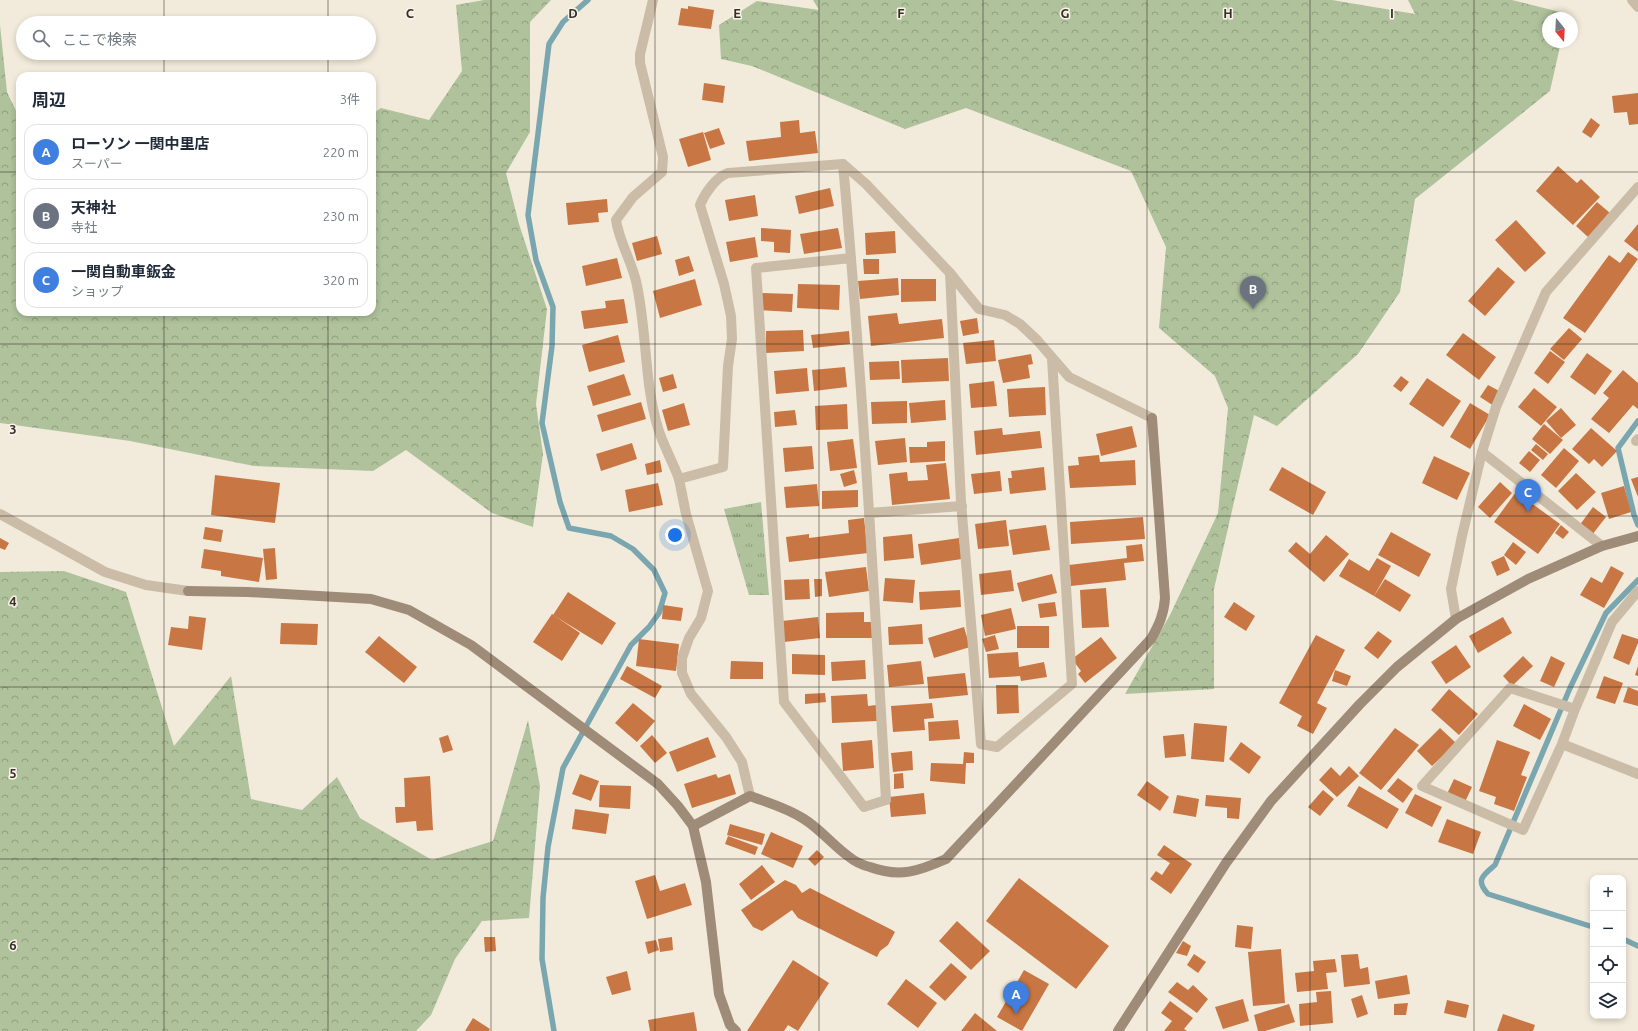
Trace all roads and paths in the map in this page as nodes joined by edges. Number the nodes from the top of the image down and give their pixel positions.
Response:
1 (653, 0) edge
2 (1632, 0) edge
3 (1638, 7) edge
4 (843, 164) junction
5 (1638, 187) edge
6 (852, 258) junction
7 (950, 273) junction
8 (1052, 359) junction
9 (1482, 452) junction
10 (680, 479) junction
11 (962, 506) junction
12 (869, 513) junction
13 (0, 514) edge
14 (1638, 536) edge
15 (1602, 546) junction
16 (1638, 591) edge
17 (1456, 619) junction
18 (1575, 709) junction
19 (1562, 744) junction
20 (1638, 774) edge
21 (750, 796) junction
22 (693, 826) junction
23 (736, 1031) edge
24 (1118, 1031) edge

1 - 10 street
2 - 3 street
4 - 6 street
4 - 7 street
4 - 10 street
5 - 9 street
6 - 12 street
6 - 12 street
7 - 8 street
7 - 11 street
8 - 11 street
8 - 21 street
9 - 15 street
9 - 17 street
10 - 21 street
11 - 12 street
13 - 22 street
14 - 15 street
15 - 17 street
16 - 18 street
17 - 24 street
18 - 19 street
18 - 19 street
19 - 20 street
21 - 22 street
22 - 23 street

